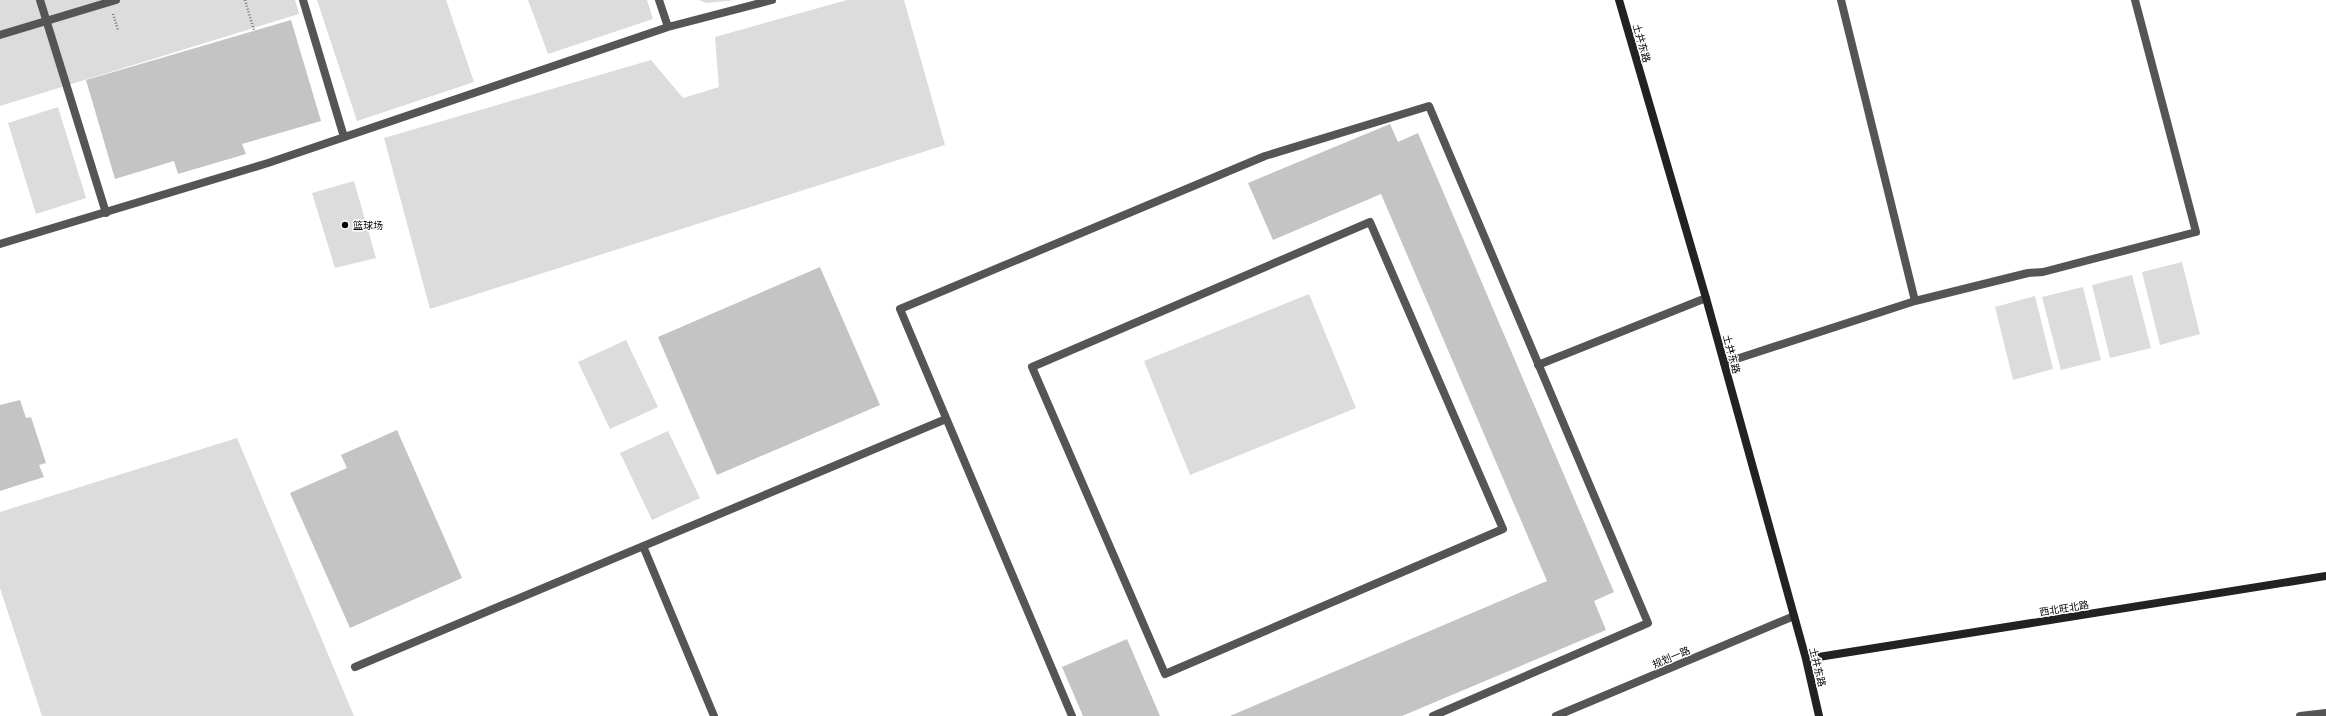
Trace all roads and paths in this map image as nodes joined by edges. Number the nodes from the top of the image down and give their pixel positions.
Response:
1 (40, 0) edge
2 (116, 0) edge
3 (245, 0) edge
4 (303, 0) edge
5 (659, 0) edge
6 (772, 0) edge
7 (1619, 0) edge
8 (1841, 0) edge
9 (2135, 0) edge
10 (46, 21) junction
11 (668, 27) junction
12 (254, 30) dead end
13 (0, 35) edge
14 (344, 138) junction
15 (106, 213) junction
16 (0, 244) edge
17 (1706, 298) junction
18 (1915, 301) junction
19 (1724, 363) junction
20 (1538, 365) junction
21 (946, 418) junction
22 (1503, 529) joint
23 (643, 546) junction
24 (2326, 576) edge
25 (1794, 616) junction
26 (1806, 660) junction
27 (355, 667) dead end
28 (2326, 712) edge
29 (714, 716) edge
30 (1072, 716) edge
31 (1433, 716) edge
32 (1556, 716) edge
33 (1819, 716) edge
34 (2300, 716) edge

1 - 10 street
2 - 10 street
3 - 12 path
4 - 14 street
5 - 11 street
6 - 11 street
7 - 17 street, 土井东路
8 - 18 street
9 - 18 street
10 - 13 street
10 - 15 street
11 - 14 street
14 - 15 street
15 - 16 street
17 - 19 street, 土井东路
17 - 20 street
18 - 19 street
19 - 25 street, 土井东路
20 - 21 street
20 - 31 street
21 - 23 street
21 - 30 street
22 - 22 street
23 - 27 street
23 - 29 street
24 - 26 street, 西北旺北路
25 - 26 street, 土井东路
25 - 32 street, 规划一路
26 - 33 street, 土井东路
28 - 34 street

